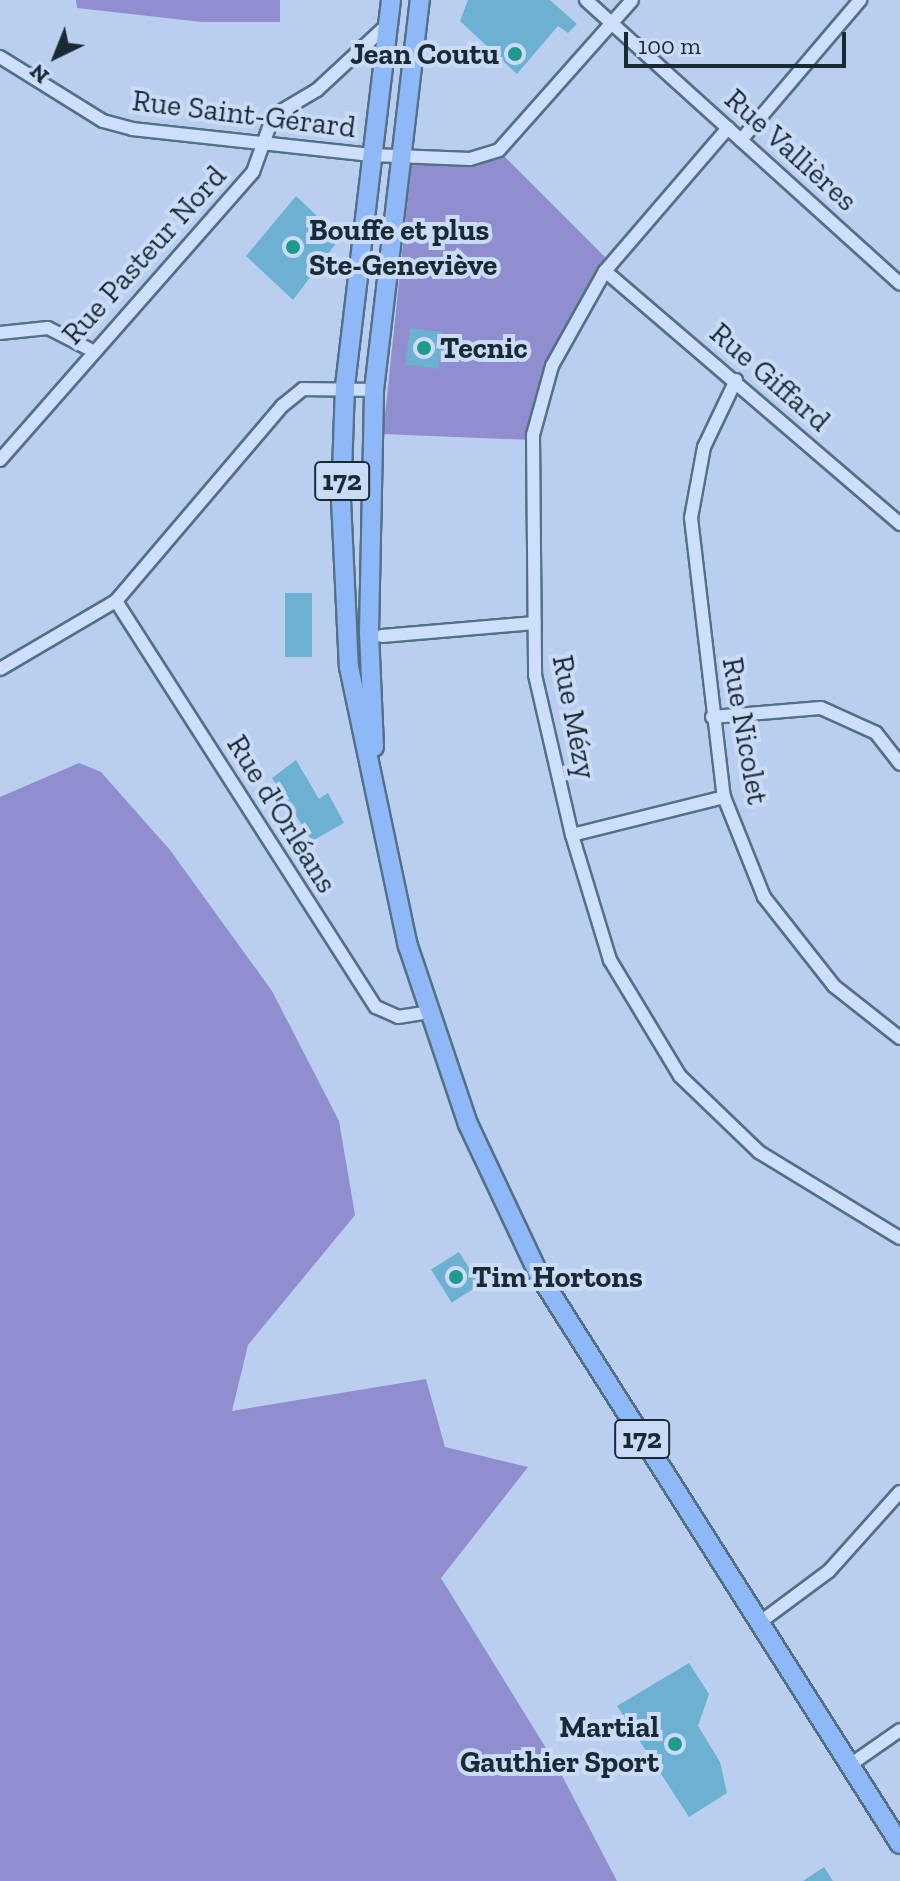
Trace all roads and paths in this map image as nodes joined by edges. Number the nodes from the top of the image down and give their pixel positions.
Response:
1 (391, 0) edge
2 (420, 0) edge
3 (586, 0) edge
4 (632, 0) edge
5 (860, 0) edge
6 (389, 22) junction
7 (611, 23) junction
8 (0, 57) edge
9 (728, 128) junction
10 (741, 140) junction
11 (259, 144) junction
12 (372, 155) junction
13 (405, 157) junction
14 (605, 271) junction
15 (900, 284) edge
16 (0, 333) edge
17 (93, 351) junction
18 (736, 380) junction
19 (345, 386) junction
20 (374, 390) junction
21 (0, 460) edge
22 (900, 524) edge
23 (116, 601) junction
24 (534, 623) junction
25 (382, 636) dead end
26 (0, 669) edge
27 (712, 717) junction
28 (900, 764) edge
29 (724, 797) junction
30 (376, 806) junction
31 (572, 835) junction
32 (428, 1012) junction
33 (900, 1038) edge
34 (900, 1238) edge
35 (900, 1492) edge
36 (759, 1623) junction
37 (900, 1730) edge
38 (850, 1765) junction
39 (900, 1844) edge

1 - 6 main road, 172
2 - 13 main road, 172
3 - 7 street, Rue Vallières
4 - 7 street, Rue Saint-Gérard
5 - 10 street
6 - 11 street, Rue Pasteur Nord
6 - 12 main road, 172
7 - 9 street, Rue Vallières
7 - 13 street, Rue Saint-Gérard
8 - 11 street, Rue Saint-Gérard
9 - 10 street, Rue Vallières
9 - 14 street, Rue Mézy
10 - 15 street, Rue Vallières
11 - 12 street, Rue Saint-Gérard
11 - 17 street, Rue Pasteur Nord
12 - 13 street, Rue Saint-Gérard
12 - 19 main road, 172
13 - 20 main road, 172
14 - 18 street, Rue Giffard
14 - 24 street, Rue Mézy
16 - 17 street
17 - 21 street, Rue Pasteur Nord
18 - 22 street, Rue Giffard
18 - 27 street, Rue Nicolet
19 - 20 street
19 - 23 street
19 - 30 main road, 172
20 - 30 main road, 172
23 - 26 street
23 - 32 street, Rue d'Orléans
24 - 25 street
24 - 31 street, Rue Mézy
27 - 28 street
27 - 29 street, Rue Nicolet
29 - 31 street
29 - 33 street, Rue Nicolet
30 - 32 main road, 172
31 - 34 street, Rue Mézy
32 - 36 main road, 172
35 - 36 street
36 - 38 main road, 172
37 - 38 street
38 - 39 main road, 172

